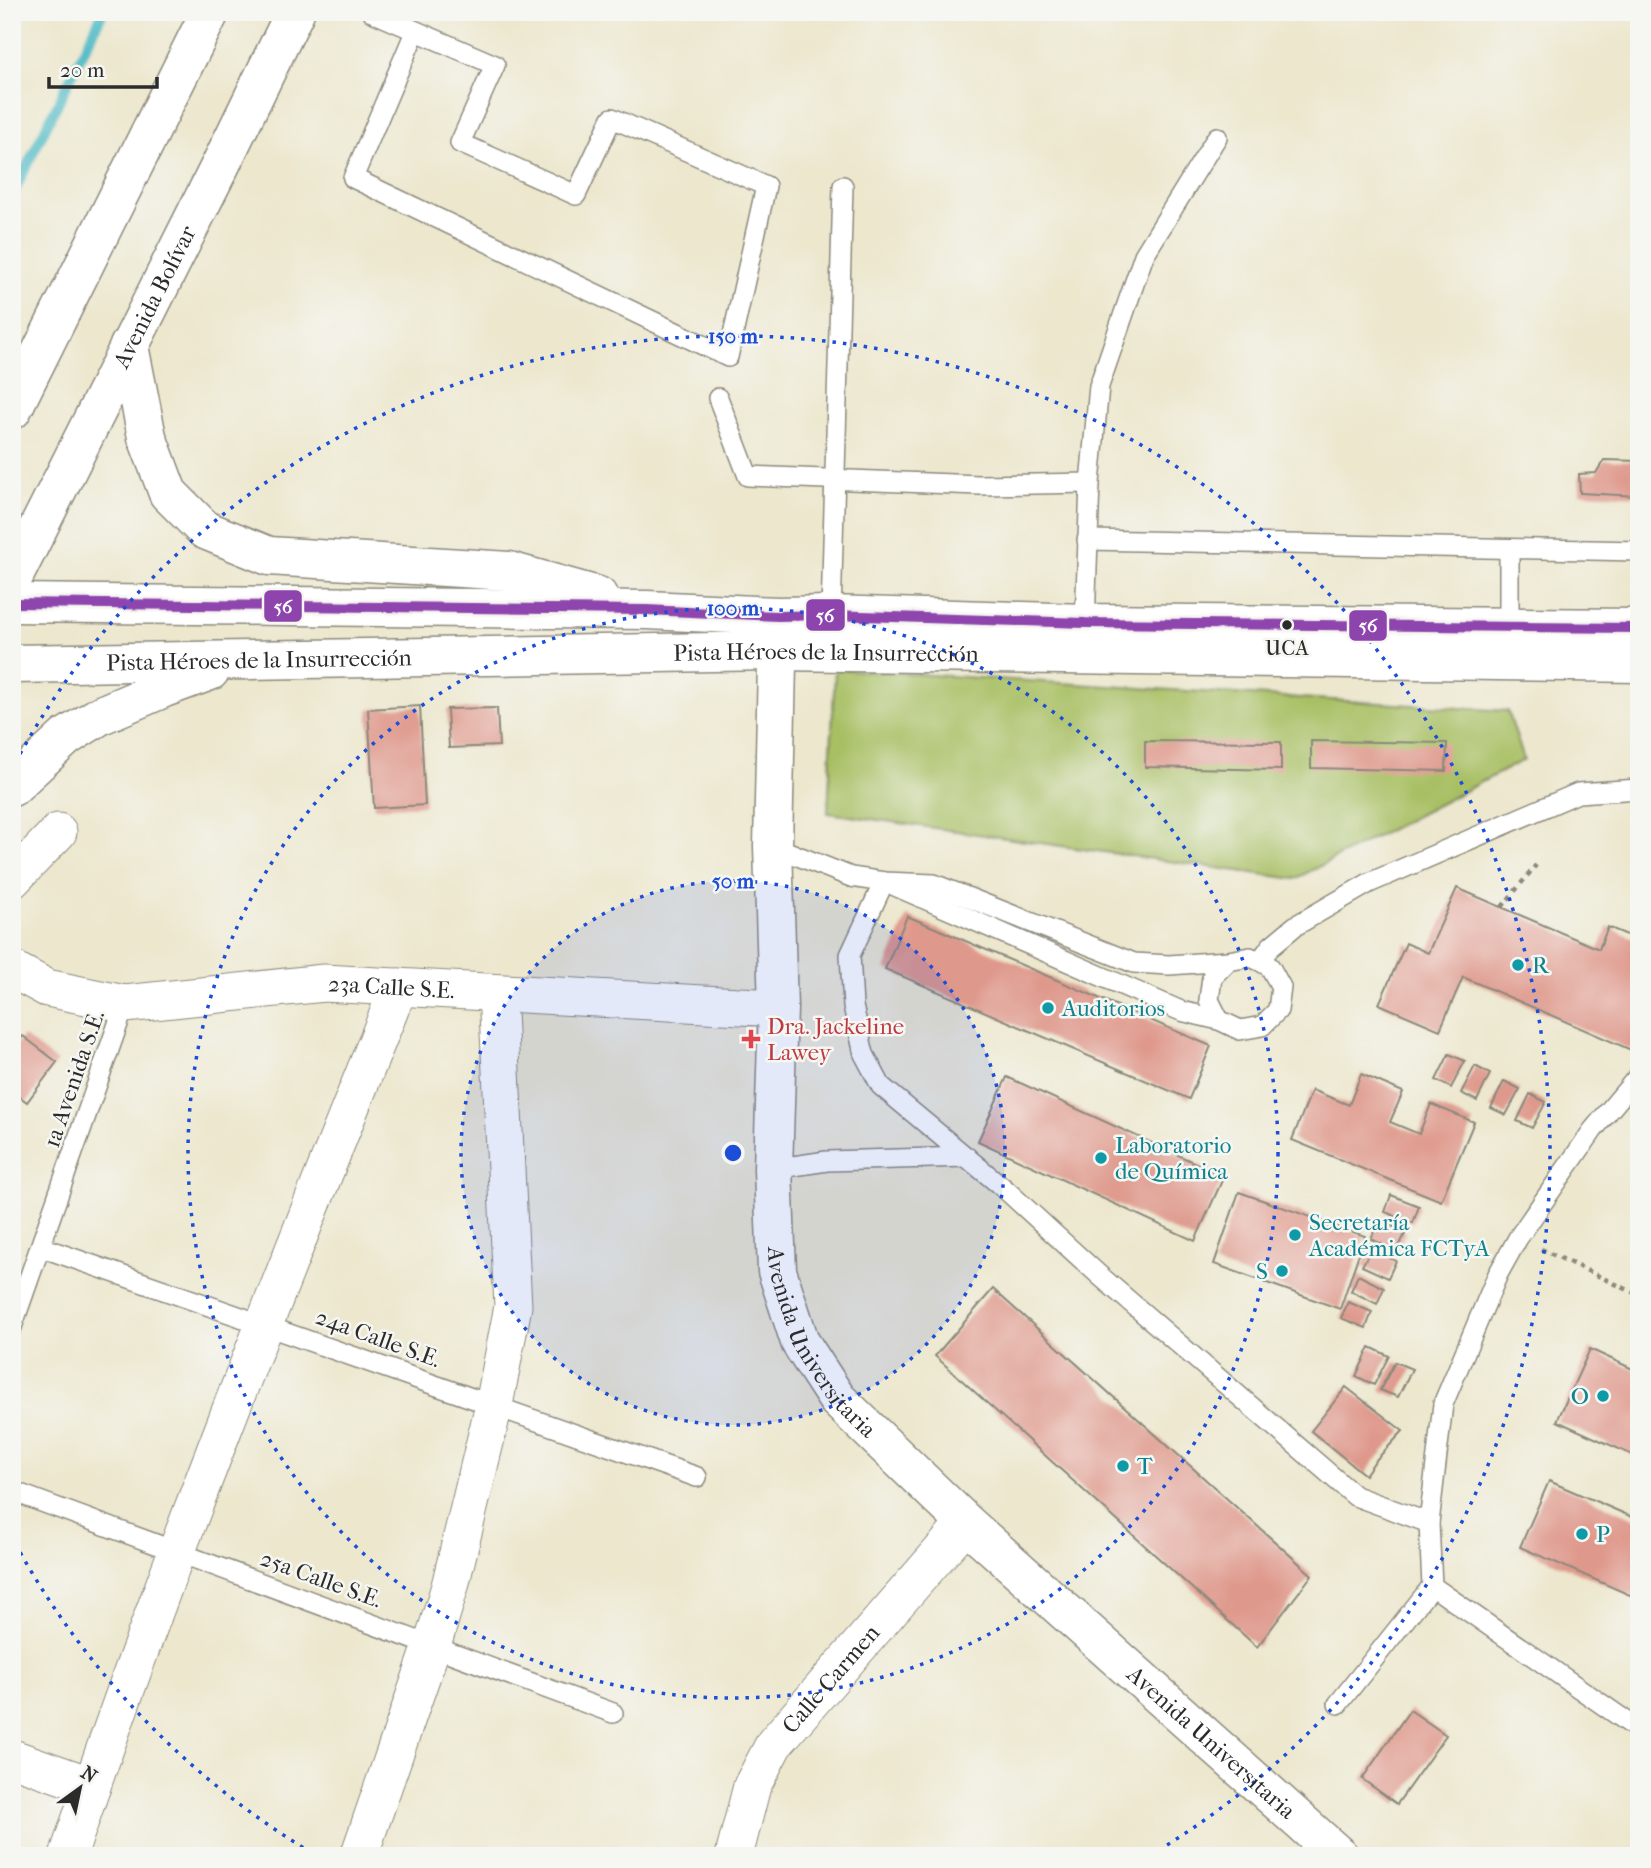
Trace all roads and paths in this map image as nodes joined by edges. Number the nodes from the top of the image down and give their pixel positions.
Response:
1 (210, 12) edge
2 (296, 12) edge
3 (372, 12) edge
4 (415, 32) junction
5 (1217, 137) dead end
6 (843, 186) dead end
7 (129, 346) junction
8 (718, 398) dead end
9 (13, 406) edge
10 (834, 478) junction
11 (1090, 484) junction
12 (1087, 540) junction
13 (1509, 549) junction
14 (1639, 551) edge
15 (12, 580) edge
16 (12, 603) edge
17 (647, 610) junction
18 (831, 615) junction
19 (1085, 623) junction
20 (1509, 627) junction
21 (1639, 628) edge
22 (778, 633) junction
23 (242, 660) junction
24 (1639, 663) edge
25 (12, 664) edge
26 (12, 787) edge
27 (1639, 789) edge
28 (58, 832) dead end
29 (773, 846) junction
30 (1536, 865) dead end
31 (12, 880) edge
32 (884, 882) junction
33 (1502, 907) dead end
34 (1228, 961) junction
35 (1260, 961) junction
36 (12, 969) edge
37 (399, 987) junction
38 (497, 993) junction
39 (125, 1004) junction
40 (778, 1008) junction
41 (1219, 1020) junction
42 (1639, 1075) edge
43 (967, 1157) junction
44 (773, 1169) junction
45 (1518, 1238) junction
46 (41, 1247) junction
47 (1639, 1295) edge
48 (263, 1323) junction
49 (12, 1327) edge
50 (494, 1405) junction
51 (697, 1477) dead end
52 (12, 1491) edge
53 (967, 1523) junction
54 (1429, 1523) junction
55 (177, 1552) junction
56 (1432, 1586) junction
57 (432, 1646) junction
58 (1338, 1704) dead end
59 (613, 1713) dead end
60 (1639, 1730) edge
61 (12, 1758) edge
62 (92, 1786) junction
63 (68, 1856) edge
64 (359, 1856) edge
65 (734, 1856) edge
66 (1339, 1856) edge

1 - 9 main road
2 - 7 main road, Avenida Bolívar
3 - 4 lane
4 - 4 lane
5 - 11 lane
6 - 10 lane
7 - 15 main road, Avenida Bolívar
7 - 17 main road
8 - 10 lane
10 - 11 lane
10 - 18 lane
11 - 12 lane
12 - 13 lane
12 - 19 lane
13 - 14 lane
13 - 20 lane
16 - 17 main road, Pista Héroes de la Insurrección
17 - 22 main road, Pista Héroes de la Insurrección
18 - 19 main road, Pista Héroes de la Insurrección
18 - 22 main road, Pista Héroes de la Insurrección
19 - 20 main road, Pista Héroes de la Insurrección
20 - 21 main road, Pista Héroes de la Insurrección
22 - 23 main road, Pista Héroes de la Insurrección
22 - 24 main road, Pista Héroes de la Insurrección
22 - 29 main road, Avenida Universitaria
23 - 25 main road, Pista Héroes de la Insurrección
23 - 26 main road
27 - 35 lane
28 - 31 street
29 - 32 lane
29 - 40 main road, Avenida Universitaria
30 - 33 path
32 - 34 lane
32 - 41 lane
32 - 43 lane
34 - 35 lane
34 - 41 lane
35 - 41 lane
36 - 39 street, 23a Calle S.E.
37 - 38 street, 23a Calle S.E.
37 - 39 street, 23a Calle S.E.
37 - 48 street
38 - 40 street, 23a Calle S.E.
38 - 50 street
39 - 46 lane, 1a Avenida S.E.
40 - 44 main road, Avenida Universitaria
42 - 45 lane
43 - 44 lane
43 - 54 lane
44 - 53 main road, Avenida Universitaria
45 - 47 path
45 - 54 lane
46 - 48 lane, 24a Calle S.E.
46 - 49 lane, 1a Avenida S.E.
48 - 50 lane, 24a Calle S.E.
48 - 55 street
50 - 51 lane, 24a Calle S.E.
50 - 57 street
52 - 55 lane, 25a Calle S.E.
53 - 65 street, Calle Carmen
53 - 66 main road, Avenida Universitaria
54 - 56 lane
55 - 57 lane, 25a Calle S.E.
55 - 62 street
56 - 58 lane
56 - 60 lane
57 - 59 lane, 25a Calle S.E.
57 - 64 street
61 - 62 street
62 - 63 street

